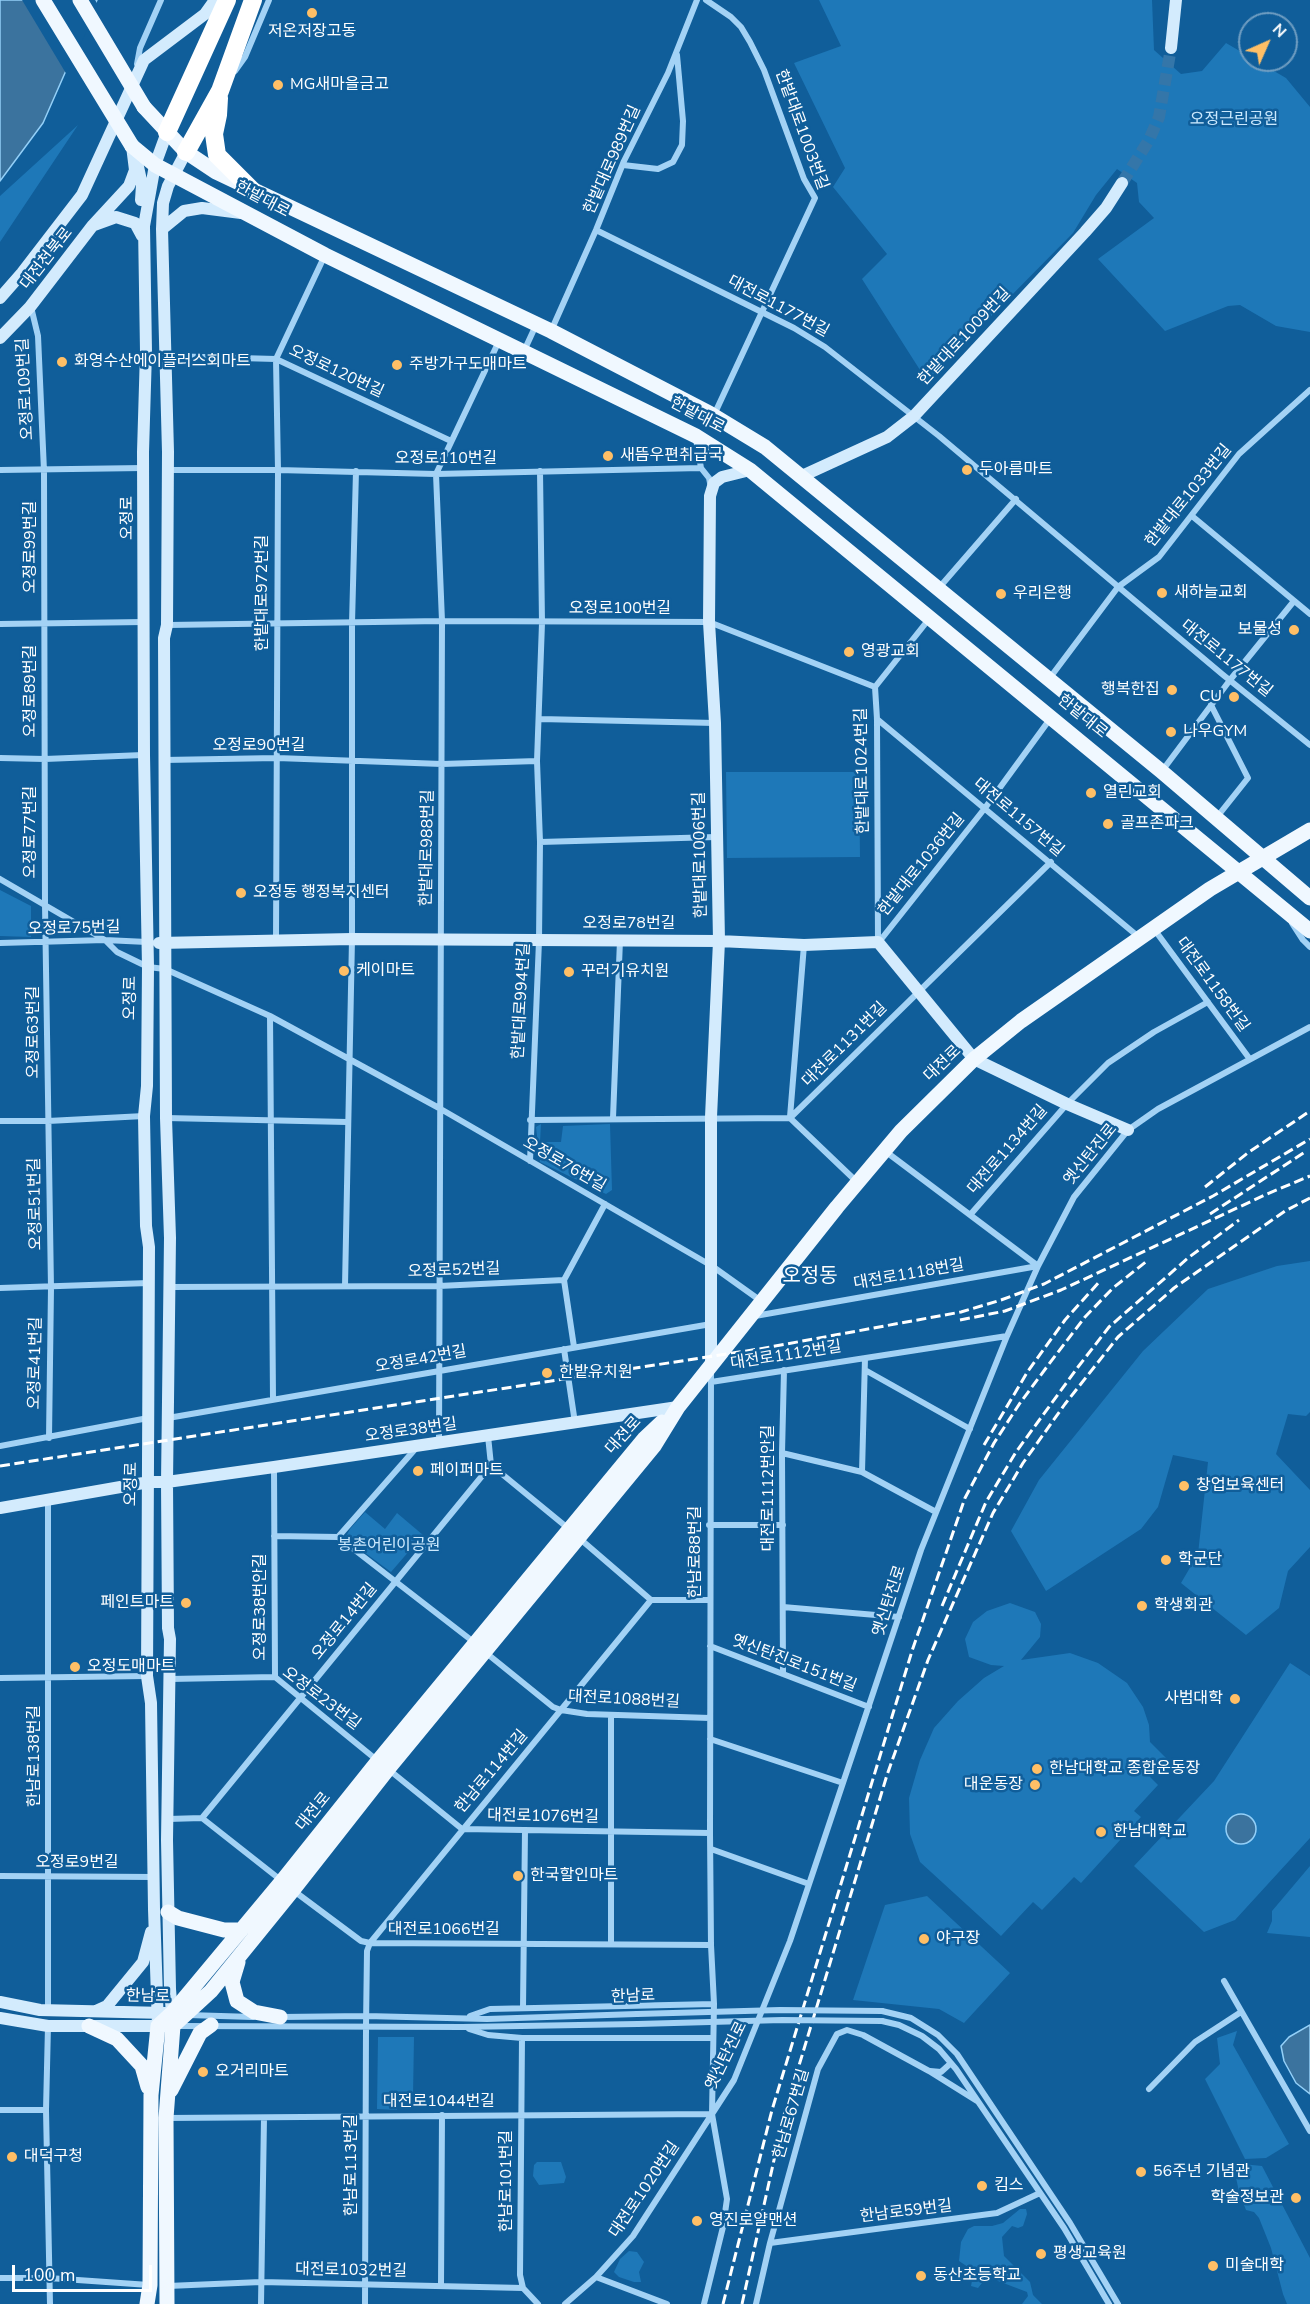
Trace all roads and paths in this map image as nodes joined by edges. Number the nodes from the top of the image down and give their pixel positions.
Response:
1 (44, 0) edge
2 (80, 0) edge
3 (161, 0) edge
4 (215, 0) edge
5 (227, 0) edge
6 (253, 0) edge
7 (269, 0) edge
8 (697, 0) edge
9 (706, 0) edge
10 (1176, 0) edge
11 (1171, 48) tunnel mouth
12 (677, 52) junction
13 (134, 79) junction
14 (220, 91) junction
15 (167, 132) junction
16 (132, 146) junction
17 (186, 152) junction
18 (155, 165) junction
19 (623, 165) junction
20 (174, 175) junction
21 (1122, 183) tunnel mouth
22 (252, 190) junction
23 (245, 213) junction
24 (93, 225) junction
25 (144, 226) junction
26 (162, 229) junction
27 (596, 230) junction
28 (144, 255) junction
29 (325, 255) junction
30 (0, 298) edge
31 (30, 307) junction
32 (761, 312) junction
33 (537, 324) junction
34 (551, 331) junction
35 (0, 338) edge
36 (500, 341) junction
37 (524, 352) junction
38 (166, 356) junction
39 (276, 359) junction
40 (1310, 390) edge
41 (714, 416) junction
42 (914, 416) junction
43 (696, 436) junction
44 (451, 441) junction
45 (144, 468) junction
46 (701, 468) junction
47 (0, 470) edge
48 (167, 470) junction
49 (278, 470) junction
50 (750, 470) junction
51 (44, 471) junction
52 (356, 471) junction
53 (540, 471) junction
54 (436, 474) junction
55 (802, 476) junction
56 (711, 489) junction
57 (1016, 499) junction
58 (1192, 516) junction
59 (1118, 587) junction
60 (938, 589) junction
61 (1294, 601) junction
62 (1310, 614) edge
63 (930, 618) junction
64 (442, 621) junction
65 (145, 622) junction
66 (709, 622) junction
67 (352, 623) junction
68 (542, 623) junction
69 (0, 624) edge
70 (45, 624) junction
71 (167, 625) junction
72 (276, 625) junction
73 (1048, 680) junction
74 (1230, 680) junction
75 (874, 687) junction
76 (1211, 705) junction
77 (1051, 717) junction
78 (540, 719) junction
79 (877, 719) junction
80 (715, 723) junction
81 (1310, 745) edge
82 (144, 755) junction
83 (0, 758) edge
84 (277, 758) junction
85 (45, 759) junction
86 (164, 760) junction
87 (353, 760) junction
88 (537, 762) junction
89 (442, 764) junction
90 (1161, 771) junction
91 (985, 808) junction
92 (1217, 818) junction
93 (1310, 830) edge
94 (716, 837) junction
95 (540, 842) junction
96 (1264, 857) junction
97 (1051, 862) junction
98 (1239, 872) junction
99 (0, 879) edge
100 (1310, 898) edge
101 (45, 905) junction
102 (1282, 907) junction
103 (1154, 929) junction
104 (1310, 931) edge
105 (1140, 938) junction
106 (352, 939) junction
107 (440, 939) junction
108 (105, 940) junction
109 (538, 940) junction
110 (620, 940) junction
111 (719, 941) junction
112 (148, 942) junction
113 (165, 942) junction
114 (276, 942) junction
115 (878, 942) junction
116 (0, 943) edge
117 (47, 943) junction
118 (804, 945) junction
119 (1310, 947) edge
120 (148, 967) junction
121 (165, 969) junction
122 (918, 992) junction
123 (1208, 1002) junction
124 (270, 1016) junction
125 (1310, 1027) edge
126 (1249, 1058) junction
127 (348, 1059) junction
128 (974, 1059) junction
129 (1067, 1104) junction
130 (439, 1108) junction
131 (144, 1116) junction
132 (711, 1117) junction
133 (166, 1118) junction
134 (790, 1118) junction
135 (613, 1119) junction
136 (530, 1120) junction
137 (0, 1121) edge
138 (48, 1121) junction
139 (271, 1122) junction
140 (347, 1122) junction
141 (1128, 1130) junction
142 (884, 1151) junction
143 (530, 1161) junction
144 (858, 1183) junction
145 (605, 1204) junction
146 (970, 1215) junction
147 (712, 1266) junction
148 (1038, 1266) junction
149 (564, 1280) junction
150 (149, 1283) junction
151 (272, 1286) junction
152 (345, 1286) junction
153 (439, 1286) junction
154 (51, 1287) junction
155 (170, 1287) junction
156 (0, 1288) edge
157 (762, 1301) junction
158 (750, 1317) junction
159 (711, 1324) junction
160 (1007, 1336) junction
161 (574, 1347) junction
162 (564, 1349) junction
163 (865, 1358) junction
164 (784, 1370) junction
165 (865, 1370) junction
166 (440, 1371) junction
167 (711, 1374) junction
168 (273, 1399) junction
169 (678, 1407) junction
170 (148, 1418) junction
171 (168, 1418) junction
172 (575, 1423) junction
173 (970, 1429) junction
174 (488, 1436) junction
175 (48, 1438) junction
176 (440, 1443) junction
177 (0, 1446) edge
178 (417, 1446) junction
179 (782, 1453) junction
180 (491, 1465) junction
181 (274, 1467) junction
182 (862, 1472) junction
183 (149, 1482) junction
184 (167, 1482) junction
185 (48, 1501) junction
186 (0, 1508) edge
187 (936, 1512) junction
188 (709, 1525) junction
189 (783, 1525) junction
190 (574, 1533) junction
191 (274, 1536) junction
192 (338, 1537) junction
193 (396, 1582) junction
194 (651, 1600) junction
195 (710, 1600) junction
196 (783, 1607) junction
197 (899, 1617) junction
198 (710, 1646) junction
199 (480, 1647) junction
200 (783, 1674) junction
201 (147, 1676) junction
202 (275, 1677) junction
203 (0, 1678) edge
204 (48, 1678) junction
205 (169, 1679) junction
206 (300, 1698) junction
207 (869, 1707) junction
208 (561, 1710) junction
209 (610, 1714) junction
210 (710, 1718) junction
211 (710, 1739) junction
212 (383, 1765) junction
213 (843, 1784) junction
214 (202, 1818) junction
215 (168, 1819) junction
216 (462, 1829) junction
217 (525, 1830) junction
218 (611, 1831) junction
219 (710, 1833) junction
220 (711, 1849) junction
221 (0, 1876) edge
222 (48, 1877) junction
223 (154, 1877) junction
224 (810, 1884) junction
225 (288, 1886) junction
226 (161, 1916) junction
227 (242, 1930) junction
228 (370, 1943) junction
229 (523, 1944) junction
230 (611, 1944) junction
231 (711, 1945) junction
232 (240, 1955) junction
233 (1224, 1981) dead end
234 (0, 2002) edge
235 (714, 2004) junction
236 (523, 2008) junction
237 (48, 2010) junction
238 (1241, 2012) junction
239 (366, 2016) junction
240 (280, 2017) junction
241 (0, 2018) edge
242 (91, 2019) junction
243 (169, 2019) junction
244 (463, 2019) junction
245 (211, 2025) junction
246 (48, 2026) junction
247 (366, 2026) junction
248 (462, 2027) junction
249 (522, 2038) junction
250 (713, 2038) junction
251 (951, 2063) junction
252 (929, 2071) junction
253 (1149, 2089) dead end
254 (151, 2095) junction
255 (167, 2098) junction
256 (977, 2102) junction
257 (0, 2110) edge
258 (46, 2110) junction
259 (712, 2114) junction
260 (366, 2115) junction
261 (441, 2115) junction
262 (522, 2115) junction
263 (166, 2118) junction
264 (264, 2118) junction
265 (1310, 2131) edge
266 (1040, 2193) junction
267 (770, 2243) junction
268 (596, 2277) junction
269 (0, 2278) edge
270 (50, 2278) junction
271 (261, 2283) junction
272 (365, 2284) junction
273 (150, 2285) junction
274 (168, 2286) junction
275 (441, 2286) junction
276 (523, 2289) junction
277 (50, 2304) edge
278 (147, 2304) edge
279 (167, 2304) edge
280 (261, 2304) edge
281 (365, 2304) edge
282 (537, 2304) edge
283 (565, 2304) edge
284 (667, 2304) edge
285 (704, 2304) edge
286 (756, 2304) edge
287 (1109, 2304) edge
288 (1118, 2304) edge

1 - 16 main road, 한밭대로, bridge
2 - 15 main road, 한밭대로, bridge
3 - 13 street
4 - 13 main road
5 - 15 highway
6 - 14 highway
7 - 14 street
8 - 12 street, 한밭대로989번길
9 - 32 street, 한밭대로1003번길
10 - 11 main road
12 - 19 street, 한밭대로989번길
12 - 19 street
13 - 30 main road
14 - 17 highway
14 - 22 highway
15 - 17 main road, 한밭대로
15 - 18 main road, 오정로
16 - 18 main road, 한밭대로
16 - 24 main road, 대전천북로
16 - 25 main road
17 - 20 main road, 오정로
17 - 22 main road, 한밭대로
18 - 20 main road, 한밭대로
18 - 25 main road, 오정로
19 - 27 street, 한밭대로989번길
20 - 23 main road, 한밭대로
20 - 26 main road, 오정로
21 - 42 main road, 한밭대로1009번길
22 - 33 main road, 한밭대로
23 - 26 main road
23 - 29 main road, 한밭대로
24 - 28 main road
24 - 31 main road, 대전천북로
25 - 28 main road, 오정로
26 - 38 main road, 오정로
27 - 32 street, 대전로1177번길
27 - 34 street, 한밭대로989번길
28 - 45 main road, 오정로
29 - 36 main road, 한밭대로
29 - 39 street, 한밭대로972번길
31 - 35 main road, 대전천북로
31 - 51 street, 오정로109번길
32 - 41 street, 한밭대로1003번길
32 - 42 street, 대전로1177번길
33 - 34 main road, 한밭대로
33 - 37 street
34 - 41 main road, 한밭대로
36 - 37 main road, 한밭대로
36 - 44 street, 한밭대로988번길
37 - 43 main road, 한밭대로
38 - 39 street, 오정로120번길
38 - 48 main road, 오정로
39 - 44 street, 오정로120번길
39 - 49 street, 한밭대로972번길
40 - 58 street, 한밭대로1033번길
41 - 55 main road, 한밭대로
42 - 55 main road, 한밭대로1009번길
42 - 57 street, 대전로1177번길
43 - 46 street
43 - 50 main road, 한밭대로
44 - 54 street, 한밭대로988번길
45 - 51 street
45 - 65 main road, 오정로
46 - 53 street, 오정로110번길
46 - 56 street
47 - 51 street
48 - 49 street, 오정로110번길
48 - 71 main road, 오정로
49 - 52 street, 오정로110번길
49 - 72 street, 한밭대로972번길
50 - 56 main road
50 - 63 main road, 한밭대로
51 - 70 street, 오정로99번길
52 - 54 street, 오정로110번길
52 - 67 street
53 - 54 street, 오정로110번길
53 - 68 street, 한밭대로994번길
54 - 64 street, 한밭대로988번길
55 - 60 main road, 한밭대로
56 - 66 main road, 한밭대로1006번길
57 - 59 street, 대전로1177번길
57 - 60 street
58 - 59 street, 한밭대로1033번길
58 - 61 street
59 - 73 street, 한밭대로1033번길
59 - 74 street, 대전로1177번길
60 - 73 main road, 한밭대로
61 - 62 street
61 - 74 street
63 - 75 street, 한밭대로1024번길
63 - 77 main road, 한밭대로
64 - 67 street, 오정로100번길
64 - 68 street, 오정로100번길
64 - 89 street, 한밭대로988번길
65 - 70 street
65 - 82 main road, 오정로
66 - 68 street, 오정로100번길
66 - 75 street, 오정로100번길
66 - 80 main road, 한밭대로1006번길
67 - 72 street, 오정로100번길
67 - 87 street
68 - 78 street, 한밭대로994번길
69 - 70 street
70 - 85 street, 오정로89번길
71 - 72 street, 오정로100번길
71 - 86 main road, 오정로
72 - 84 street, 한밭대로972번길
73 - 90 main road, 한밭대로
74 - 76 street
74 - 81 street, 대전로1177번길
75 - 79 street, 한밭대로1024번길
76 - 90 street
76 - 92 street
77 - 91 street, 한밭대로1036번길
77 - 98 main road, 한밭대로
78 - 80 street
78 - 88 street, 한밭대로994번길
79 - 91 street, 대전로1157번길
79 - 115 street, 한밭대로1024번길
80 - 94 main road, 한밭대로1006번길
82 - 85 street, 오정로89번길
82 - 112 main road, 오정로
83 - 85 street, 오정로89번길
84 - 86 street, 오정로90번길
84 - 87 street, 오정로90번길
84 - 114 street, 한밭대로972번길
85 - 101 street, 오정로77번길
86 - 113 main road, 오정로
87 - 89 street, 오정로90번길
87 - 106 street
88 - 89 street, 오정로90번길
88 - 95 street, 한밭대로994번길
89 - 107 street, 한밭대로988번길
90 - 92 main road, 한밭대로
91 - 97 street, 대전로1157번길
91 - 115 street, 한밭대로1036번길
92 - 96 main road, 한밭대로
93 - 96 main road, 대전로
94 - 95 street
94 - 111 main road, 한밭대로1006번길
95 - 109 street, 한밭대로994번길
96 - 98 main road, 대전로
96 - 100 main road, 한밭대로
97 - 105 street, 대전로1157번길
97 - 122 street
98 - 102 main road, 한밭대로
98 - 103 main road, 대전로
99 - 101 street, 오정로77번길
101 - 108 street, 오정로77번길
101 - 117 street, 오정로63번길
102 - 104 main road, 한밭대로
102 - 119 street
103 - 105 main road, 대전로
103 - 123 street, 대전로1158번길
105 - 128 main road, 대전로
106 - 107 main road, 오정로78번길
106 - 114 main road, 오정로78번길
106 - 127 street
107 - 109 main road, 오정로78번길
107 - 130 street, 한밭대로988번길
108 - 112 street, 오정로75번길
108 - 117 street, 오정로75번길
108 - 120 street, 오정로77번길
109 - 110 main road, 오정로78번길
109 - 136 street, 한밭대로994번길
110 - 111 main road, 오정로78번길
110 - 135 street
111 - 118 main road, 오정로78번길
111 - 132 main road, 한밭대로1006번길
112 - 113 main road
112 - 120 main road, 오정로
113 - 114 main road, 오정로78번길
113 - 121 main road, 오정로
115 - 118 main road, 오정로78번길
115 - 122 main road
116 - 117 street, 오정로75번길
117 - 138 street, 오정로63번길
118 - 134 street, 대전로1131번길
120 - 121 street, 오정로76번길
120 - 131 main road, 오정로
121 - 124 street, 오정로76번길
121 - 133 main road, 오정로
122 - 128 main road
122 - 134 street, 대전로1131번길
123 - 126 street, 대전로1158번길
123 - 129 street, 대전로1134번길
124 - 127 street, 오정로76번길
124 - 139 street
125 - 126 street, 옛신탄진로
126 - 141 street, 옛신탄진로
127 - 130 street, 오정로76번길
127 - 140 street
128 - 129 main road
128 - 142 main road, 대전로
129 - 141 main road
129 - 146 street, 대전로1134번길
130 - 143 street, 오정로76번길
130 - 153 street, 한밭대로988번길
131 - 138 street
131 - 150 main road, 오정로
132 - 134 street
132 - 135 street
132 - 147 main road, 한밭대로1006번길
133 - 139 street
133 - 155 main road, 오정로
134 - 144 street
135 - 136 street
136 - 143 street, 한밭대로994번길
137 - 138 street
138 - 154 street, 오정로51번길
139 - 140 street
139 - 151 street
140 - 152 street
141 - 148 street, 옛신탄진로
142 - 144 main road, 대전로
142 - 146 street, 대전로1134번길
143 - 145 street, 오정로76번길
144 - 157 main road, 대전로
145 - 147 street, 오정로76번길
145 - 149 street
146 - 148 street, 대전로1134번길
147 - 157 street, 오정로76번길
147 - 159 main road, 한밭대로1006번길
148 - 158 street, 대전로1118번길
148 - 160 street, 옛신탄진로
149 - 153 street, 오정로52번길
149 - 161 street
150 - 154 street
150 - 170 main road, 오정로
151 - 152 street, 오정로52번길
151 - 155 street, 오정로52번길
151 - 168 street
152 - 153 street, 오정로52번길
153 - 166 street, 한밭대로988번길
154 - 156 street
154 - 175 street, 오정로41번길
155 - 171 main road, 오정로
157 - 158 main road, 대전로
158 - 167 main road, 대전로
159 - 161 street, 오정로42번길
159 - 167 main road, 한밭대로1006번길
160 - 163 street, 대전로1112번길
160 - 173 street, 옛신탄진로
161 - 162 street, 오정로42번길
162 - 166 street, 오정로42번길
162 - 172 street
163 - 164 street, 대전로1112번길
163 - 165 street, 대전로1112번길
164 - 167 street, 대전로1112번길
164 - 179 street, 대전로1112번안길
165 - 173 street
165 - 182 street, 대전로1112번길
166 - 168 street, 오정로42번길
166 - 176 street, 한밭대로988번길
167 - 169 main road, 대전로
167 - 188 street, 한남로88번길
168 - 171 street, 오정로42번길
169 - 172 main road, 오정로38번길
169 - 190 main road, 대전로
170 - 175 street
170 - 183 main road, 오정로
171 - 184 main road, 오정로
172 - 174 main road, 오정로38번길
173 - 187 street, 옛신탄진로
174 - 176 main road, 오정로38번길
174 - 180 street
175 - 177 street
176 - 178 main road, 오정로38번길
178 - 181 main road, 오정로38번길
178 - 192 street
179 - 182 street
179 - 189 street, 대전로1112번안길
180 - 190 street
180 - 193 street, 오정로14번길
181 - 184 main road, 오정로38번길
181 - 191 street, 오정로38번안길
182 - 187 street
183 - 184 main road, 오정로38번길
183 - 185 main road, 오정로38번길
183 - 201 main road, 오정로
184 - 205 main road, 오정로
185 - 186 main road, 오정로38번길
185 - 204 street, 한남로138번길
187 - 197 street, 옛신탄진로
188 - 189 street
188 - 195 street, 한남로88번길
189 - 196 street, 대전로1112번안길
190 - 194 street
190 - 199 main road, 대전로
191 - 192 street, 오정로38번안길
191 - 202 street, 오정로38번안길
192 - 193 street, 대전로1088번길
193 - 199 street, 대전로1088번길
193 - 206 street, 오정로14번길
194 - 195 street
194 - 208 street, 한남로114번길
195 - 198 street, 한남로88번길
196 - 197 street
196 - 200 street, 대전로1112번안길
197 - 207 street, 옛신탄진로
198 - 200 street, 옛신탄진로151번길
198 - 210 street, 한남로88번길
199 - 208 street, 대전로1088번길
199 - 212 main road, 대전로
200 - 207 street, 옛신탄진로151번길
201 - 204 street
201 - 223 main road, 오정로
202 - 205 street, 오정로23번길
202 - 206 street, 오정로23번길
203 - 204 street
204 - 222 street, 한남로138번길
205 - 215 main road, 오정로
206 - 212 street, 오정로23번길
206 - 214 street, 오정로14번길
207 - 213 street, 옛신탄진로
208 - 209 street, 대전로1088번길
208 - 216 street, 한남로114번길
209 - 210 street, 대전로1088번길
209 - 218 street, 대전로1076번길
210 - 211 street, 한남로88번길
211 - 213 street
211 - 219 street, 한남로88번길
212 - 216 street
212 - 225 main road, 대전로
213 - 224 street, 옛신탄진로
214 - 215 street
214 - 225 street
215 - 226 main road, 오정로
216 - 217 street, 대전로1076번길
216 - 228 street, 한남로114번길
217 - 218 street, 대전로1076번길
217 - 229 street
218 - 219 street, 대전로1076번길
218 - 230 street
219 - 220 street, 한남로88번길
220 - 224 street
220 - 231 street, 한남로88번길
221 - 222 street, 오정로9번길
222 - 223 street, 오정로9번길
222 - 237 street, 한남로138번길
223 - 226 main road, 오정로
224 - 259 street, 옛신탄진로
225 - 227 main road, 대전로
225 - 228 street, 대전로1066번길
225 - 232 main road, 대전로
226 - 227 main road
226 - 242 main road
226 - 243 main road, 오정로
227 - 243 main road, 대전로
228 - 229 street, 대전로1066번길
228 - 239 street
229 - 230 street, 대전로1066번길
229 - 236 street
230 - 231 street, 대전로1066번길
231 - 235 street, 한남로88번길
232 - 240 main road
232 - 243 main road, 대전로
233 - 238 street
234 - 237 main road, 한남로
235 - 236 street
235 - 250 street, 한남로88번길
236 - 244 street
237 - 242 main road, 한남로
238 - 253 street
238 - 265 street
239 - 240 street, 한남로
239 - 244 street, 한남로
239 - 247 street
240 - 243 street, 한남로
241 - 246 main road, 한남로
242 - 243 main road, 한남로
242 - 246 main road, 한남로
242 - 254 main road
243 - 245 street, 한남로
243 - 254 main road
243 - 255 main road
244 - 288 street, 한남로, bridge
245 - 247 street, 한남로
245 - 255 main road
246 - 258 street
247 - 248 street, 한남로
247 - 260 street, 한남로113번길
248 - 249 street
248 - 251 street, 한남로, bridge
249 - 250 street
249 - 262 street, 한남로101번길
250 - 259 street, 한남로88번길
251 - 252 street
251 - 256 street, 한남로
252 - 256 street
252 - 267 street, 한남로67번길
254 - 273 main road
255 - 263 main road
256 - 266 street, 한남로
257 - 258 street
258 - 270 street
259 - 262 street, 대전로1044번길
259 - 268 street, 대전로1020번길
259 - 285 street, 옛신탄진로
260 - 261 street, 대전로1044번길
260 - 264 street, 대전로1044번길
260 - 272 street, 한남로113번길
261 - 262 street, 대전로1044번길
261 - 275 street
262 - 276 street, 한남로101번길
263 - 264 street, 대전로1044번길
263 - 274 main road
264 - 271 street
266 - 267 street, 한남로59번길
266 - 287 street, 한남로
267 - 286 street, 한남로67번길
268 - 283 street, 대전로1020번길
268 - 284 street
269 - 270 street
270 - 273 street
270 - 277 street
271 - 272 street, 대전로1032번길
271 - 274 street, 대전로1032번길
271 - 280 street
272 - 275 street, 대전로1032번길
272 - 281 street, 한남로113번길
273 - 278 main road
274 - 279 main road
275 - 276 street, 대전로1032번길
276 - 282 street

